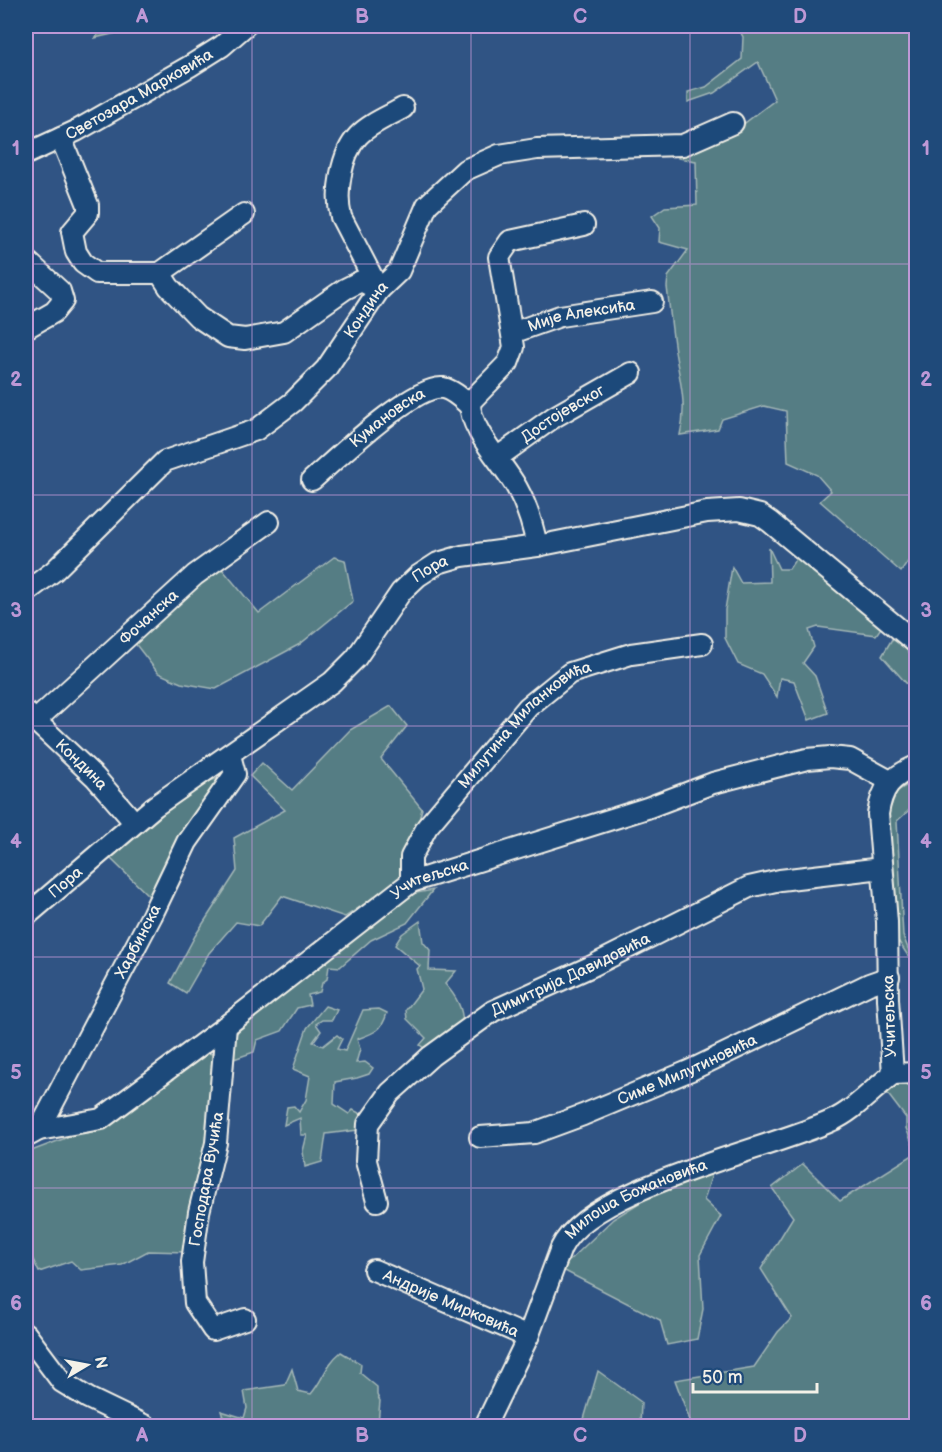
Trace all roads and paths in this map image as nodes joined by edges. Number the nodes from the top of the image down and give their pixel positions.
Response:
1 (244, 26) edge
2 (403, 108) dead end
3 (733, 123) dead end
4 (61, 138) junction
5 (26, 154) edge
6 (244, 214) dead end
7 (584, 225) dead end
8 (26, 260) edge
9 (160, 273) junction
10 (379, 290) junction
11 (652, 302) dead end
12 (26, 328) edge
13 (512, 333) junction
14 (631, 373) dead end
15 (470, 406) junction
16 (498, 457) junction
17 (312, 480) dead end
18 (269, 522) dead end
19 (537, 546) junction
20 (26, 592) edge
21 (916, 643) edge
22 (702, 644) dead end
23 (30, 716) edge
24 (230, 755) junction
25 (916, 766) edge
26 (890, 781) junction
27 (134, 822) junction
28 (882, 868) junction
29 (411, 882) junction
30 (26, 916) edge
31 (889, 977) junction
32 (226, 1026) junction
33 (916, 1073) edge
34 (893, 1074) junction
35 (32, 1133) edge
36 (480, 1137) dead end
37 (377, 1201) dead end
38 (374, 1270) dead end
39 (245, 1319) dead end
40 (26, 1334) edge
41 (528, 1337) junction
42 (146, 1426) edge
43 (485, 1426) edge

1 - 4 street, Светозара Марковића
2 - 10 street
3 - 10 street, Кондина
4 - 5 street, Светозара Марковића
4 - 9 street
6 - 9 street
7 - 13 street
8 - 12 street
9 - 10 street
10 - 20 street, Кондина
11 - 13 street, Мије Алексића
13 - 15 street
14 - 16 street, Достојевског
15 - 16 street
15 - 17 street, Кумановска
16 - 19 street
18 - 23 street, Фочанска
19 - 21 street, Пора
19 - 24 street, Пора
22 - 29 street, Милутина Миланковића
23 - 27 street, Кондина
24 - 27 street, Пора
24 - 35 street, Харбинска
25 - 26 street
26 - 28 street, Учитељска
26 - 29 street, Учитељска
27 - 30 street, Пора
28 - 31 street, Учитељска
28 - 37 street, Димитрија Давидовића
29 - 32 street, Учитељска
31 - 34 street, Учитељска
31 - 36 street, Симе Милутиновића
32 - 35 street, Учитељска
32 - 39 street, Господара Вучића
33 - 34 street
34 - 41 street, Милоша Божановића
38 - 41 street, Андрије Мирковића
40 - 42 street
41 - 43 street, Милоша Божановића

